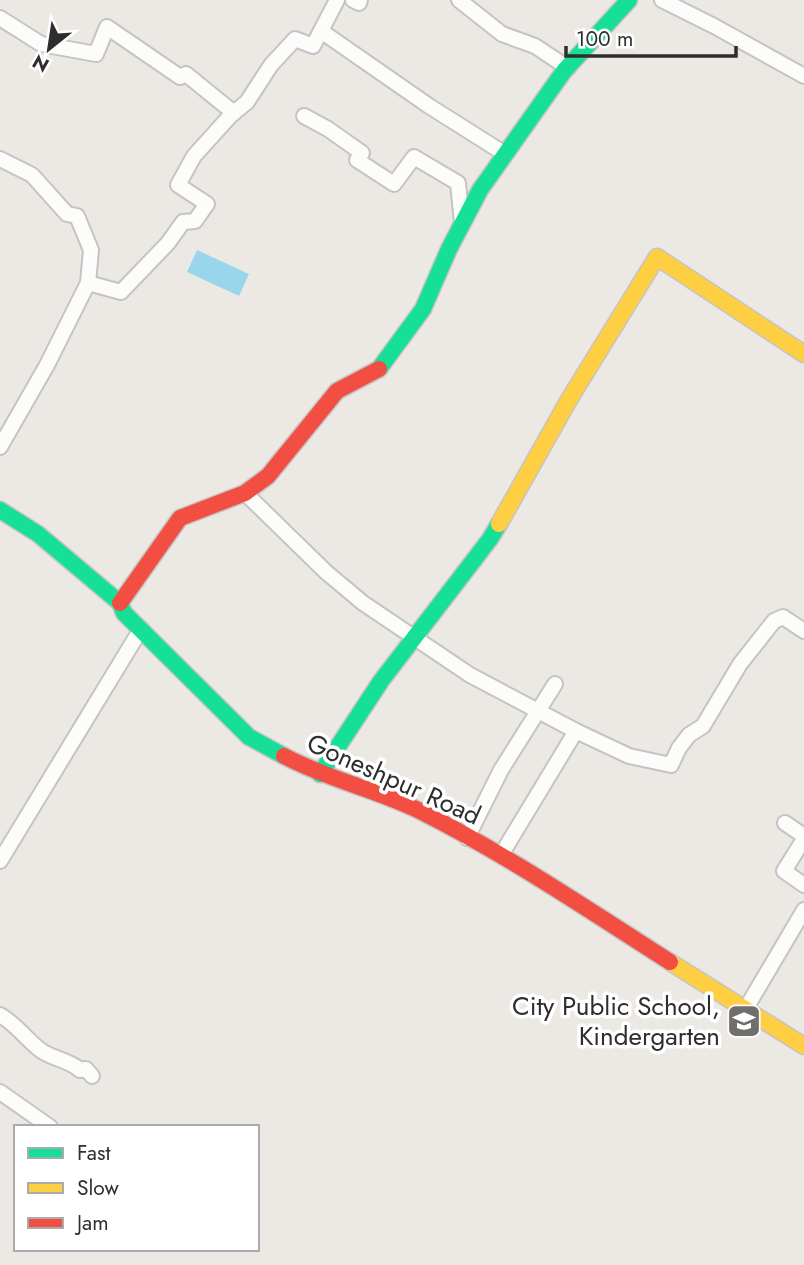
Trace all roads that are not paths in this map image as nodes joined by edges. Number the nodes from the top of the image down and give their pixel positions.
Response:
1 (337, 0) edge
2 (354, 0) edge
3 (360, 0) edge
4 (459, 0) edge
5 (628, 0) edge
6 (662, 0) edge
7 (0, 18) edge
8 (321, 31) junction
9 (568, 68) junction
10 (804, 76) edge
11 (234, 113) junction
12 (304, 116) dead end
13 (505, 154) junction
14 (0, 159) edge
15 (462, 225) junction
16 (88, 283) junction
17 (804, 354) edge
18 (0, 447) edge
19 (245, 493) junction
20 (0, 510) edge
21 (120, 603) junction
22 (141, 629) junction
23 (804, 631) edge
24 (414, 636) junction
25 (555, 684) dead end
26 (538, 710) junction
27 (576, 731) junction
28 (320, 774) junction
29 (785, 823) dead end
30 (804, 837) edge
31 (467, 838) junction
32 (501, 855) junction
33 (0, 861) edge
34 (804, 885) edge
35 (804, 910) edge
36 (745, 1010) junction
37 (0, 1015) edge
38 (804, 1046) edge
39 (92, 1076) dead end
40 (0, 1092) edge
41 (47, 1125) edge

1 - 8 street
2 - 3 street
4 - 9 street
5 - 9 street
6 - 10 street
7 - 11 street
8 - 11 street
8 - 13 street
9 - 13 street
11 - 16 street
12 - 15 street
13 - 15 street
14 - 16 street
15 - 19 street
16 - 18 street
17 - 24 street
19 - 21 street
19 - 24 street
20 - 21 street, Goneshpur Road
21 - 22 street, Goneshpur Road
22 - 28 street, Goneshpur Road
22 - 33 street
23 - 27 street
24 - 26 street
24 - 28 street
25 - 26 street
26 - 27 street
26 - 31 street
27 - 32 street
28 - 31 street, Goneshpur Road
29 - 30 street
30 - 34 street
31 - 32 street, Goneshpur Road
32 - 36 street, Goneshpur Road
35 - 36 street
36 - 38 street, Goneshpur Road
37 - 39 street
40 - 41 street

